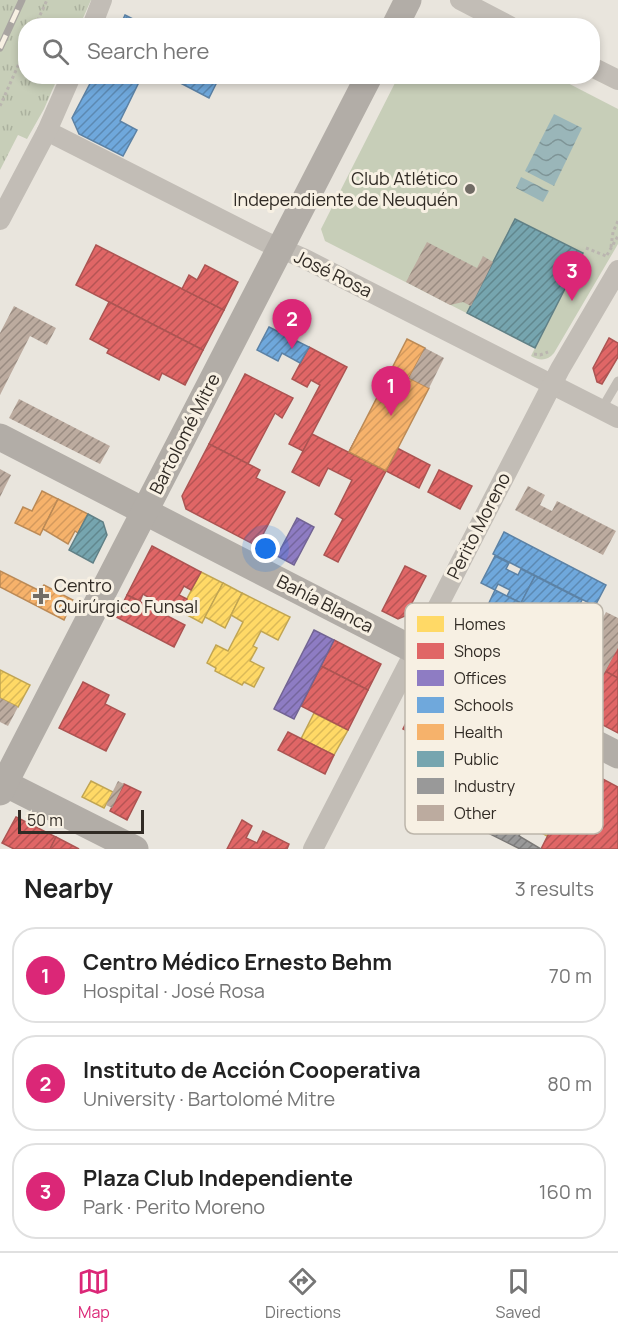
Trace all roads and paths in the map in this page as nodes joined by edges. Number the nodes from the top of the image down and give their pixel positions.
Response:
1 (47, 0) edge
2 (102, 0) edge
3 (408, 0) edge
4 (460, 0) edge
5 (39, 18) edge
6 (95, 18) edge
7 (399, 18) edge
8 (495, 18) edge
9 (18, 66) edge
10 (600, 71) edge
11 (618, 80) edge
12 (68, 84) edge
13 (365, 84) edge
14 (0, 106) edge
15 (47, 131) junction
16 (0, 220) edge
17 (618, 221) edge
18 (280, 248) junction
19 (586, 248) dead end
20 (611, 249) dead end
21 (612, 263) edge
22 (618, 381) edge
23 (552, 384) junction
24 (610, 414) edge
25 (0, 437) edge
26 (145, 511) junction
27 (440, 603) edge
28 (405, 646) edge
29 (405, 670) edge
30 (603, 747) edge
31 (618, 755) edge
32 (1, 785) edge
33 (135, 849) edge
34 (313, 849) edge

1 - 5 path
2 - 6 street
3 - 7 street
4 - 8 street
9 - 14 path
10 - 11 street
12 - 15 street
13 - 18 street, Bartolomé Mitre
15 - 16 street
15 - 18 street, José Rosa
17 - 20 path
18 - 23 street, José Rosa
18 - 26 street, Bartolomé Mitre
19 - 21 path
21 - 23 street, Perito Moreno
22 - 24 lane
23 - 24 street, José Rosa
23 - 27 street, Perito Moreno
25 - 26 street, Bahía Blanca
26 - 28 street, Bahía Blanca
26 - 32 street, Bartolomé Mitre
29 - 34 street, Perito Moreno
30 - 31 street, Bahía Blanca
32 - 33 street

